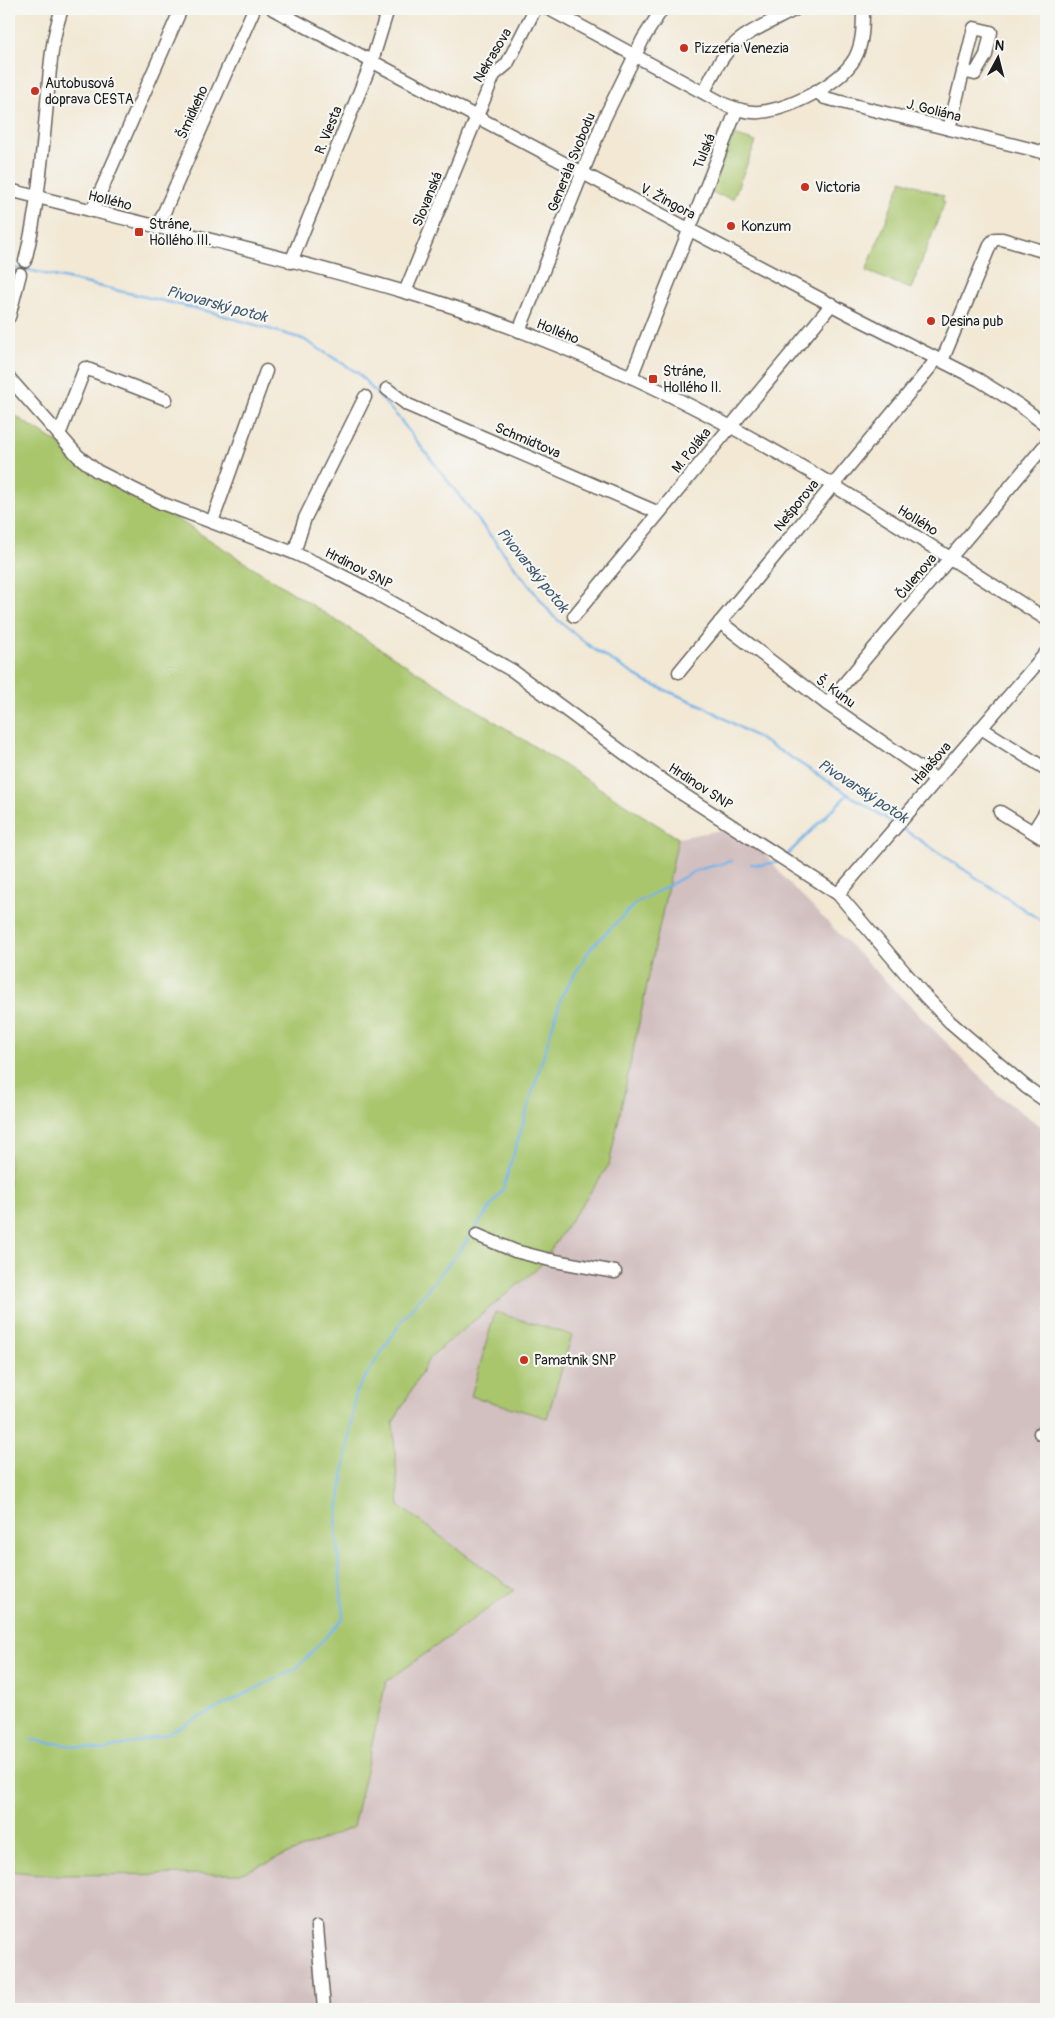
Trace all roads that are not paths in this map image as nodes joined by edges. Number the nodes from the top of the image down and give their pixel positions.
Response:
1 (62, 9) edge
2 (181, 9) edge
3 (254, 9) edge
4 (273, 9) edge
5 (388, 9) edge
6 (535, 9) edge
7 (549, 9) edge
8 (662, 9) edge
9 (796, 9) edge
10 (863, 9) edge
11 (635, 54) junction
12 (372, 61) junction
13 (963, 71) dead end
14 (816, 91) junction
15 (704, 92) junction
16 (737, 109) junction
17 (476, 117) junction
18 (949, 129) junction
19 (1046, 153) edge
20 (582, 172) junction
21 (9, 190) edge
22 (37, 197) junction
23 (92, 211) junction
24 (157, 228) junction
25 (689, 229) junction
26 (1046, 252) edge
27 (25, 261) dead end
28 (291, 262) junction
29 (20, 274) dead end
30 (405, 292) junction
31 (832, 304) junction
32 (9, 317) edge
33 (519, 331) junction
34 (940, 360) junction
35 (266, 370) dead end
36 (631, 377) junction
37 (9, 378) edge
38 (387, 389) dead end
39 (365, 397) dead end
40 (166, 399) dead end
41 (1046, 425) edge
42 (730, 426) junction
43 (59, 435) junction
44 (1046, 444) edge
45 (833, 484) junction
46 (659, 513) junction
47 (212, 522) junction
48 (294, 553) junction
49 (950, 558) junction
50 (574, 616) dead end
51 (1046, 619) edge
52 (720, 622) junction
53 (1046, 653) edge
54 (679, 672) dead end
55 (827, 704) junction
56 (981, 728) junction
57 (1046, 769) edge
58 (937, 780) junction
59 (1046, 811) edge
60 (1000, 812) dead end
61 (1033, 832) junction
62 (1046, 840) edge
63 (838, 894) junction
64 (1046, 1102) edge
65 (477, 1235) dead end
66 (615, 1272) dead end
67 (317, 1927) dead end
68 (324, 2009) edge

1 - 22 street
2 - 23 street
3 - 24 street, Šmidkeho
4 - 12 street, V. Žingora
5 - 12 street, R. Viesta
6 - 17 street, Nekrasova
7 - 11 street
8 - 11 street, Generála Svobodu
9 - 15 street
10 - 14 street
11 - 15 street
11 - 20 street, Generála Svobodu
12 - 17 street, V. Žingora
12 - 28 street, R. Viesta
13 - 18 street
14 - 16 street
14 - 18 street, J. Goliána
15 - 16 street
16 - 25 street, Tulská
17 - 20 street, V. Žingora
17 - 30 street, Slovanská
18 - 19 street, J. Goliána
20 - 25 street, V. Žingora
20 - 33 street, Generála Svobodu
21 - 22 street, Hollého
22 - 23 street, Hollého
22 - 27 street
23 - 24 street, Hollého
24 - 28 street, Hollého
25 - 31 street, V. Žingora
25 - 36 street, Tulská
26 - 34 street, Nešporova
28 - 30 street, Hollého
29 - 32 street
30 - 33 street, Hollého
31 - 34 street, V. Žingora
31 - 42 street, M. Poláka
33 - 36 street, Hollého
34 - 41 street, V. Žingora
34 - 45 street, Nešporova
35 - 47 street
36 - 42 street, Hollého
37 - 43 street, Hrdinov SNP
38 - 46 street, Schmidtova
39 - 48 street
40 - 43 street
42 - 45 street, Hollého
42 - 46 street, M. Poláka
43 - 47 street, Hrdinov SNP
44 - 49 street, Čulenova
45 - 49 street, Hollého
45 - 52 street, Nešporova
46 - 50 street, M. Poláka
47 - 48 street, Hrdinov SNP
48 - 63 street, Hrdinov SNP
49 - 51 street, Hollého
49 - 55 street, Čulenova
52 - 54 street, Nešporova
52 - 55 street, Š. Kunu
53 - 56 street, Halašova
55 - 58 street, Š. Kunu
56 - 57 street
56 - 58 street, Halašova
58 - 63 street, Halašova
59 - 61 street
60 - 61 street
61 - 62 street
63 - 64 street, Hrdinov SNP
65 - 66 street
67 - 68 street

